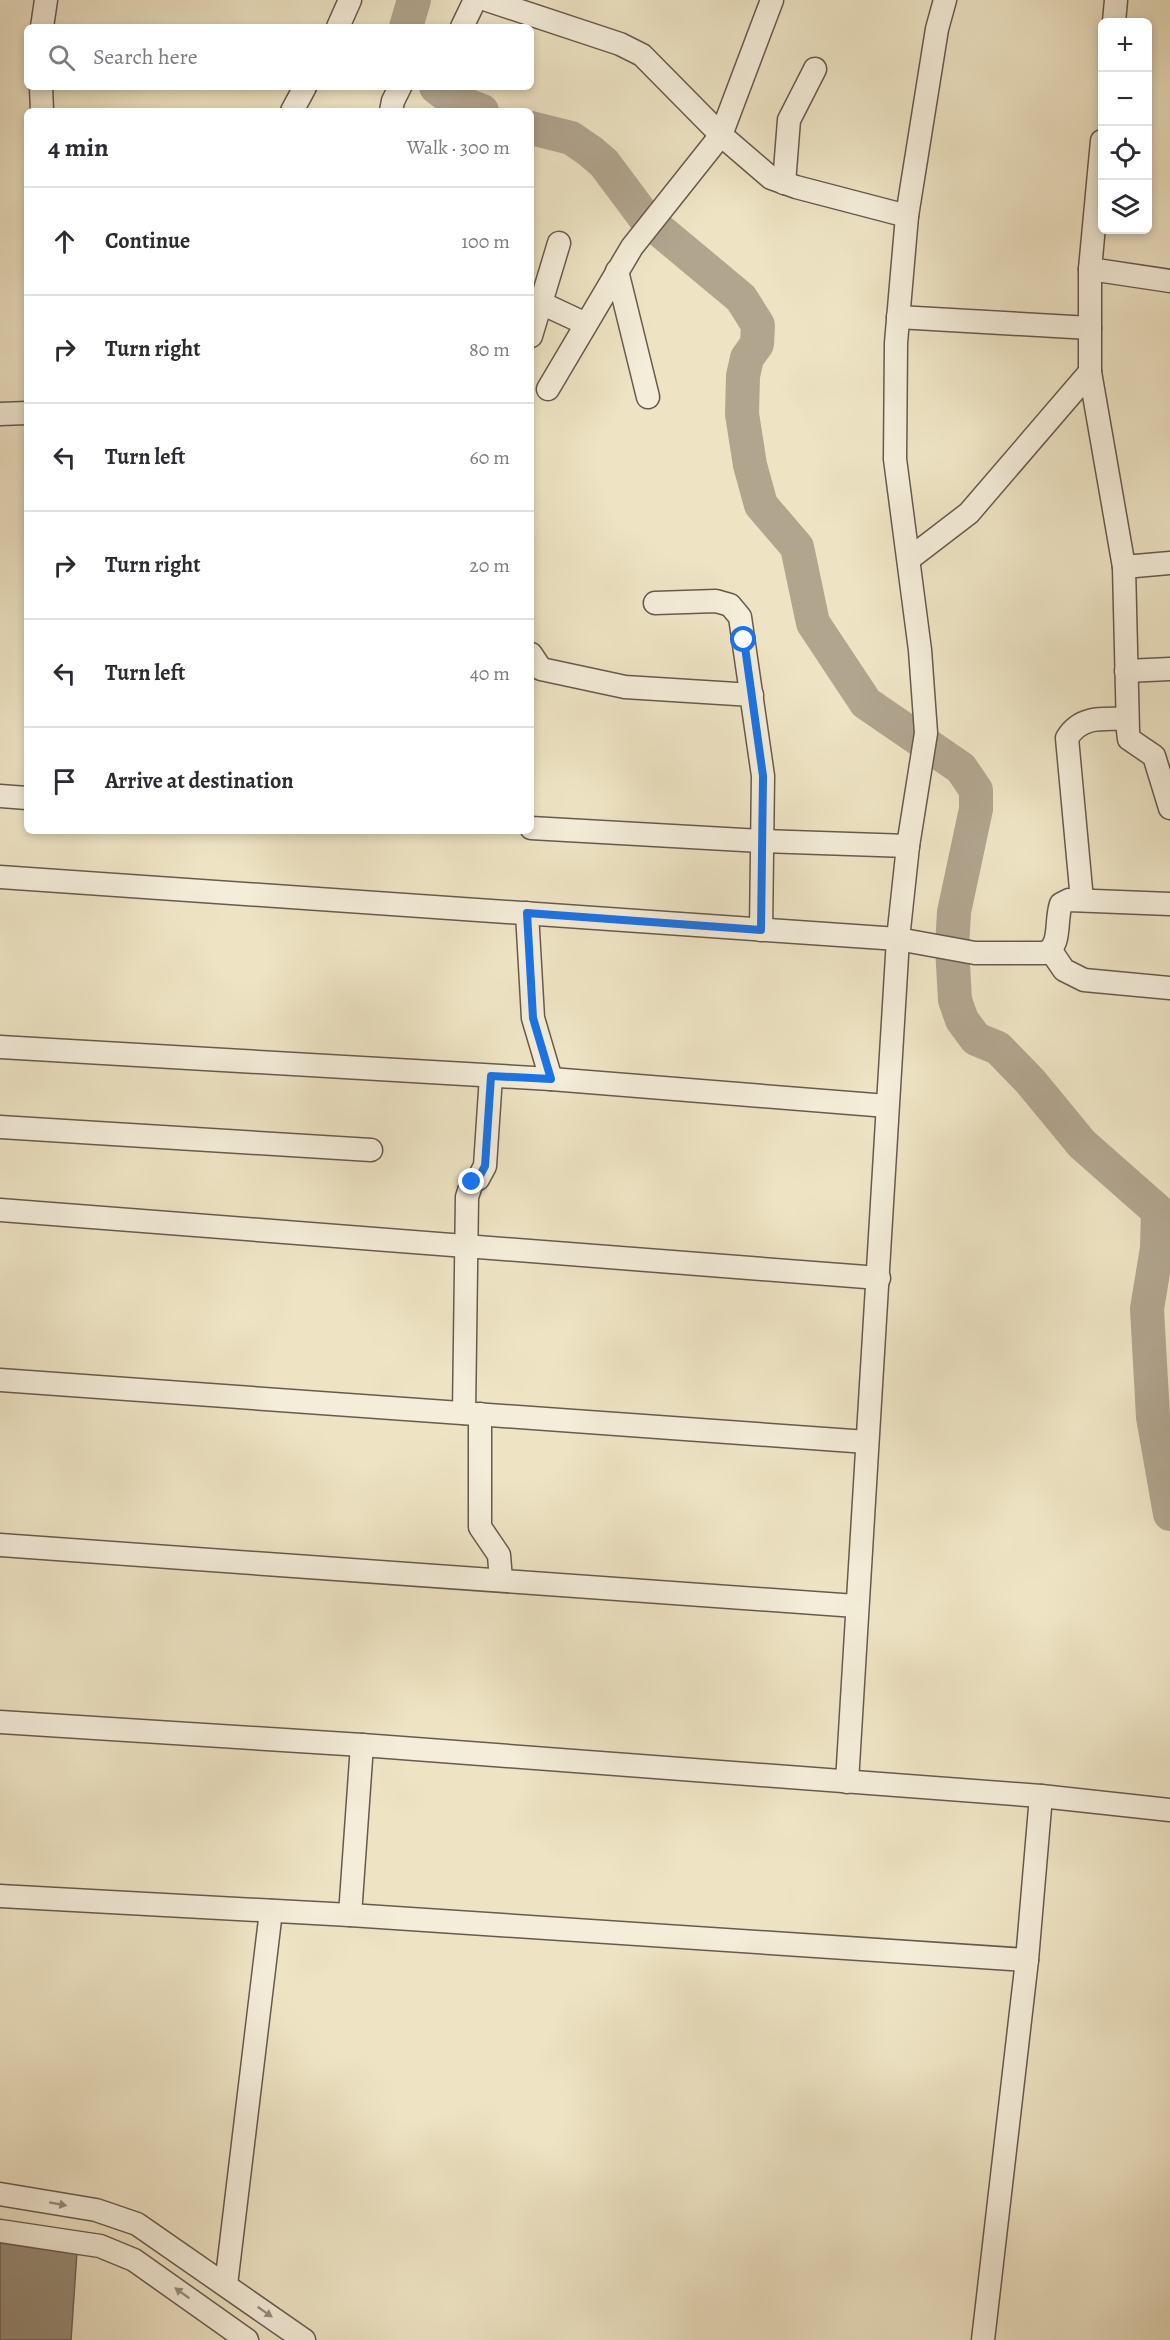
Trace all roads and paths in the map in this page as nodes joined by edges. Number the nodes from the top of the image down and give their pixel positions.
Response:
1 (46, 0) edge
2 (475, 0) edge
3 (487, 0) edge
4 (771, 0) edge
5 (945, 0) edge
6 (1116, 0) edge
7 (1114, 18) edge
8 (42, 24) edge
9 (463, 24) edge
10 (815, 69) dead end
11 (41, 90) edge
12 (303, 90) edge
13 (42, 108) edge
14 (294, 108) edge
15 (721, 135) junction
16 (1098, 180) edge
17 (784, 183) junction
18 (907, 216) junction
19 (560, 243) dead end
20 (1090, 269) junction
21 (617, 271) junction
22 (1170, 281) edge
23 (541, 303) junction
24 (898, 317) junction
25 (586, 324) junction
26 (534, 326) edge
27 (1090, 328) junction
28 (1090, 372) junction
29 (548, 389) dead end
30 (648, 397) dead end
31 (0, 414) edge
32 (24, 414) edge
33 (909, 560) junction
34 (1170, 563) edge
35 (1124, 567) junction
36 (655, 603) dead end
37 (534, 658) edge
38 (1170, 669) edge
39 (1126, 671) junction
40 (752, 695) junction
41 (1127, 719) junction
42 (0, 796) edge
43 (24, 798) edge
44 (1170, 808) edge
45 (534, 828) edge
46 (760, 841) junction
47 (908, 846) junction
48 (0, 877) edge
49 (1082, 900) junction
50 (1170, 904) edge
51 (527, 913) junction
52 (761, 930) junction
53 (898, 939) junction
54 (1051, 951) junction
55 (1170, 988) edge
56 (0, 1047) edge
57 (491, 1076) junction
58 (551, 1079) junction
59 (887, 1106) junction
60 (0, 1127) edge
61 (371, 1150) dead end
62 (0, 1210) edge
63 (467, 1246) junction
64 (879, 1278) junction
65 (0, 1380) edge
66 (472, 1414) junction
67 (867, 1442) junction
68 (0, 1545) edge
69 (501, 1581) junction
70 (856, 1606) junction
71 (0, 1722) edge
72 (362, 1745) junction
73 (847, 1782) junction
74 (1041, 1796) junction
75 (1168, 1810) edge
76 (0, 1896) edge
77 (271, 1911) junction
78 (350, 1915) junction
79 (1027, 1960) junction
80 (0, 2194) edge
81 (0, 2231) edge
82 (226, 2285) junction
83 (247, 2340) edge
84 (304, 2340) edge
85 (982, 2340) edge

1 - 8 street
2 - 9 street
3 - 15 street
4 - 15 street
5 - 18 street
6 - 7 street
10 - 17 street
11 - 13 street
12 - 14 street
15 - 17 street
15 - 21 street
16 - 20 street
17 - 18 street
18 - 24 street
19 - 23 street
20 - 22 street
20 - 27 street
21 - 25 street
21 - 30 street
23 - 25 street
23 - 26 street
24 - 27 street
24 - 33 street
25 - 29 street
27 - 28 street
28 - 33 street
28 - 35 street
31 - 32 street
33 - 47 street
34 - 35 street
35 - 39 street
36 - 40 street
37 - 40 street
38 - 39 street
39 - 41 street
40 - 46 street
41 - 44 street
41 - 49 street
42 - 43 street
45 - 46 street
46 - 47 street
46 - 52 street
47 - 53 street
48 - 51 street
49 - 50 street
49 - 54 street
51 - 52 street
51 - 58 street
52 - 53 street
53 - 54 street
53 - 59 street
54 - 55 street
56 - 57 street
57 - 58 street
57 - 63 street
58 - 59 street
59 - 64 street
60 - 61 street
62 - 63 street
63 - 64 street
63 - 66 street
64 - 67 street
65 - 66 street
66 - 67 street
66 - 69 street
67 - 70 street
68 - 69 street
69 - 70 street
70 - 73 street
71 - 72 street
72 - 73 street
72 - 78 street
73 - 74 street
74 - 75 street
74 - 79 street
76 - 77 street
77 - 78 street
77 - 82 street
78 - 79 street
79 - 85 street
80 -> 82 street
83 -> 81 street
82 -> 84 street

